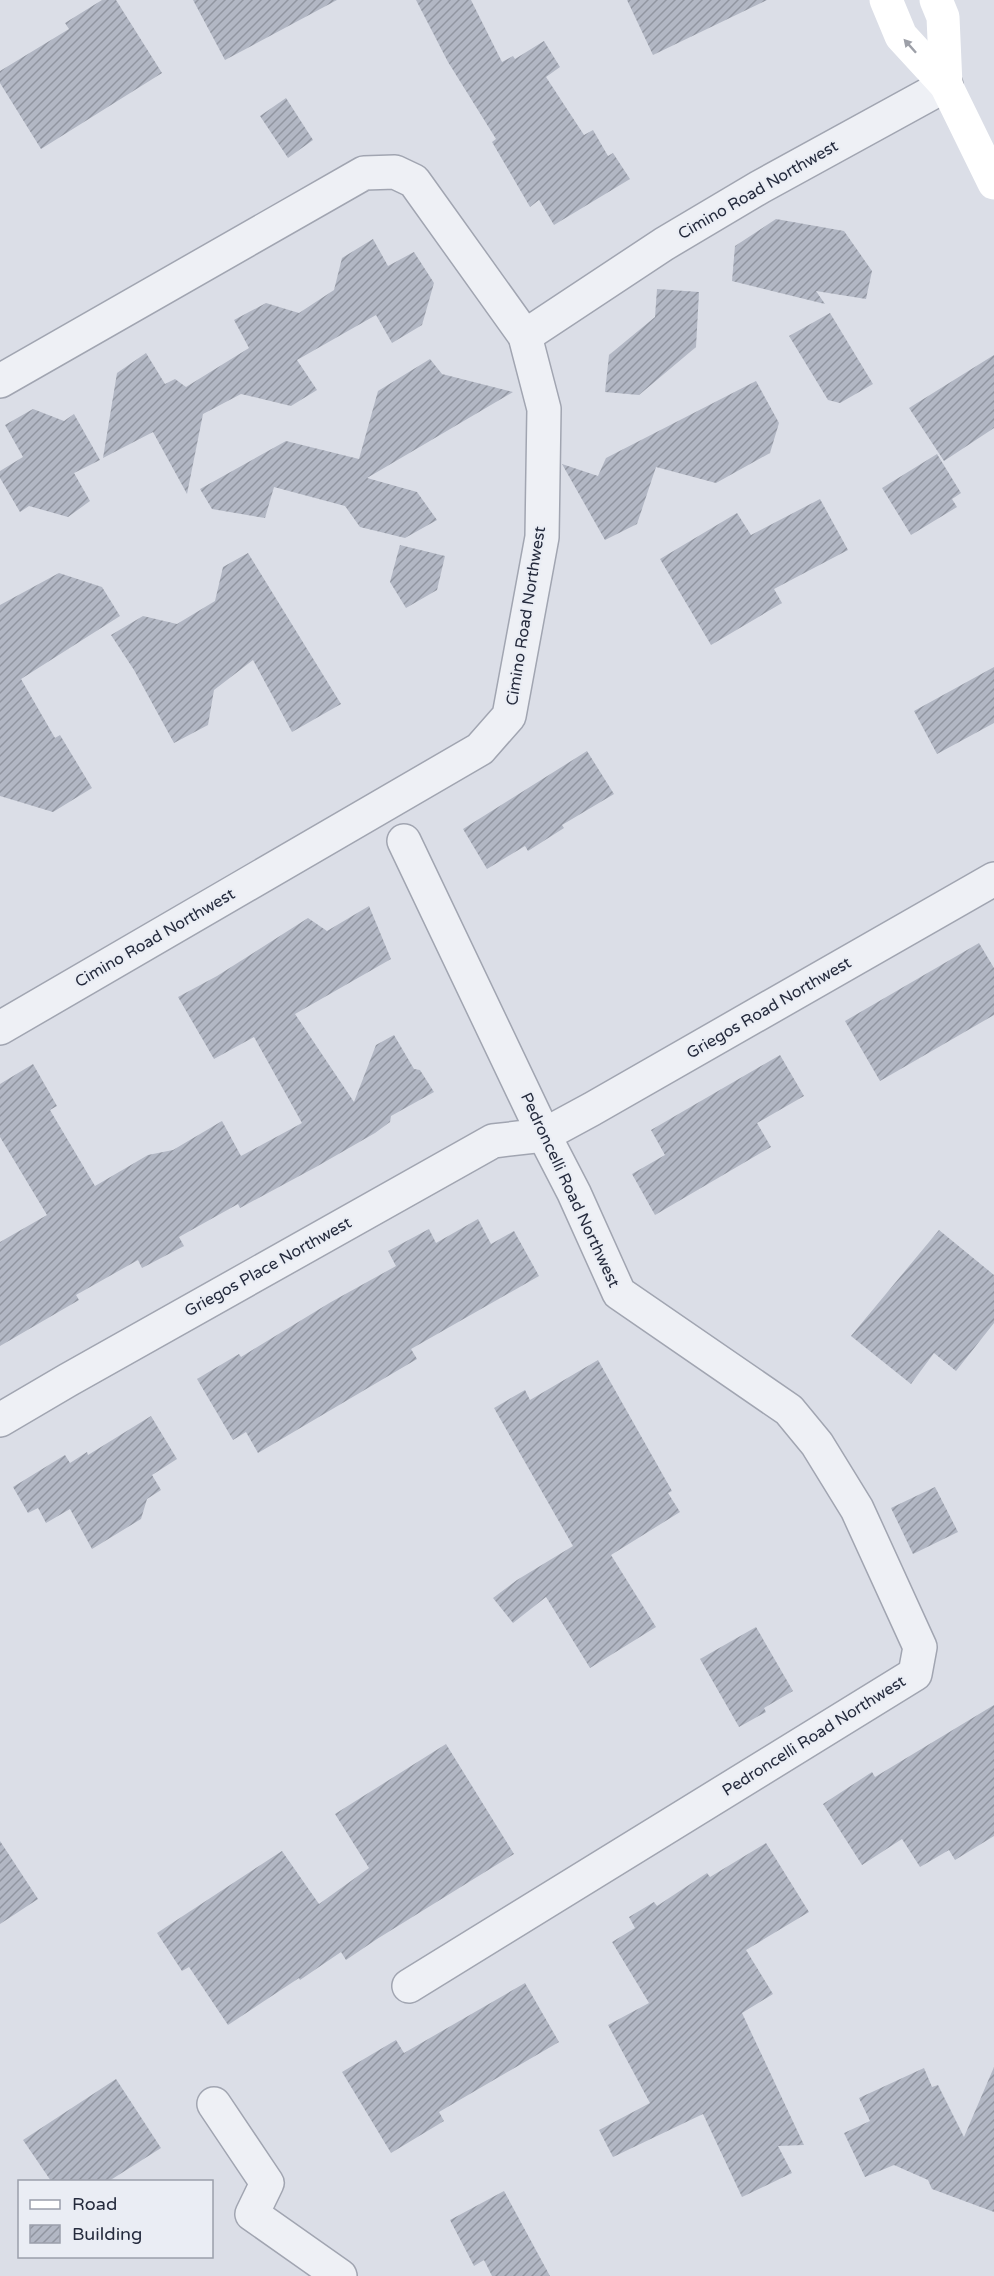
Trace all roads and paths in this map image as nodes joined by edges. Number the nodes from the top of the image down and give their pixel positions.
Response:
1 (886, 0) edge
2 (936, 0) edge
3 (945, 85) junction
4 (994, 183) edge
5 (525, 336) junction
6 (0, 381) edge
7 (404, 842) dead end
8 (994, 879) edge
9 (0, 1028) edge
10 (544, 1135) junction
11 (0, 1420) edge
12 (409, 1986) dead end
13 (214, 2104) dead end
14 (340, 2276) edge

3 -> 1 street
2 - 3 street
3 - 4 street
3 - 5 street, Cimino Road Northwest
5 - 6 street
5 - 9 street, Cimino Road Northwest
7 - 10 street, Pedroncelli Road Northwest
8 - 10 street, Griegos Road Northwest
10 - 11 street, Griegos Place Northwest
10 - 12 street, Pedroncelli Road Northwest
13 - 14 street

